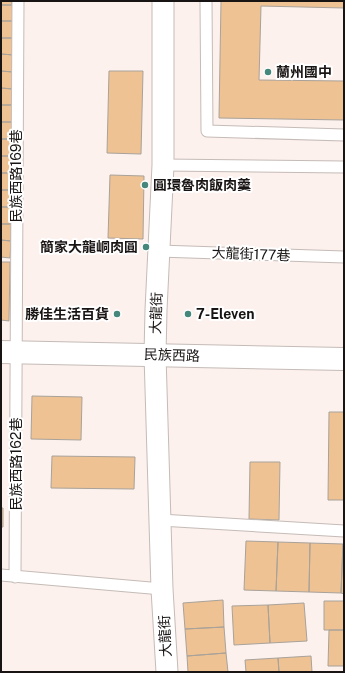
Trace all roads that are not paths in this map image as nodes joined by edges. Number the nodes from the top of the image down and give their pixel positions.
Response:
1 (18, 1) edge
2 (163, 1) edge
3 (206, 1) edge
4 (344, 136) edge
5 (163, 165) junction
6 (344, 167) edge
7 (159, 251) junction
8 (344, 257) edge
9 (8, 352) edge
10 (155, 355) junction
11 (344, 359) edge
12 (160, 520) junction
13 (344, 531) edge
14 (1, 575) edge
15 (15, 577) junction
16 (162, 589) junction
17 (167, 672) edge

1 - 9 lane, 民族西路169巷
2 - 5 street, 大龍街
3 - 4 lane
5 - 6 lane
5 - 7 street, 大龍街
7 - 8 lane, 大龍街177巷
7 - 10 street, 大龍街
9 - 10 street, 民族西路
9 - 15 lane, 民族西路162巷
10 - 11 street, 民族西路
10 - 12 street, 大龍街
12 - 13 lane
12 - 16 street, 大龍街
14 - 15 lane
15 - 16 lane
16 - 17 street, 大龍街

